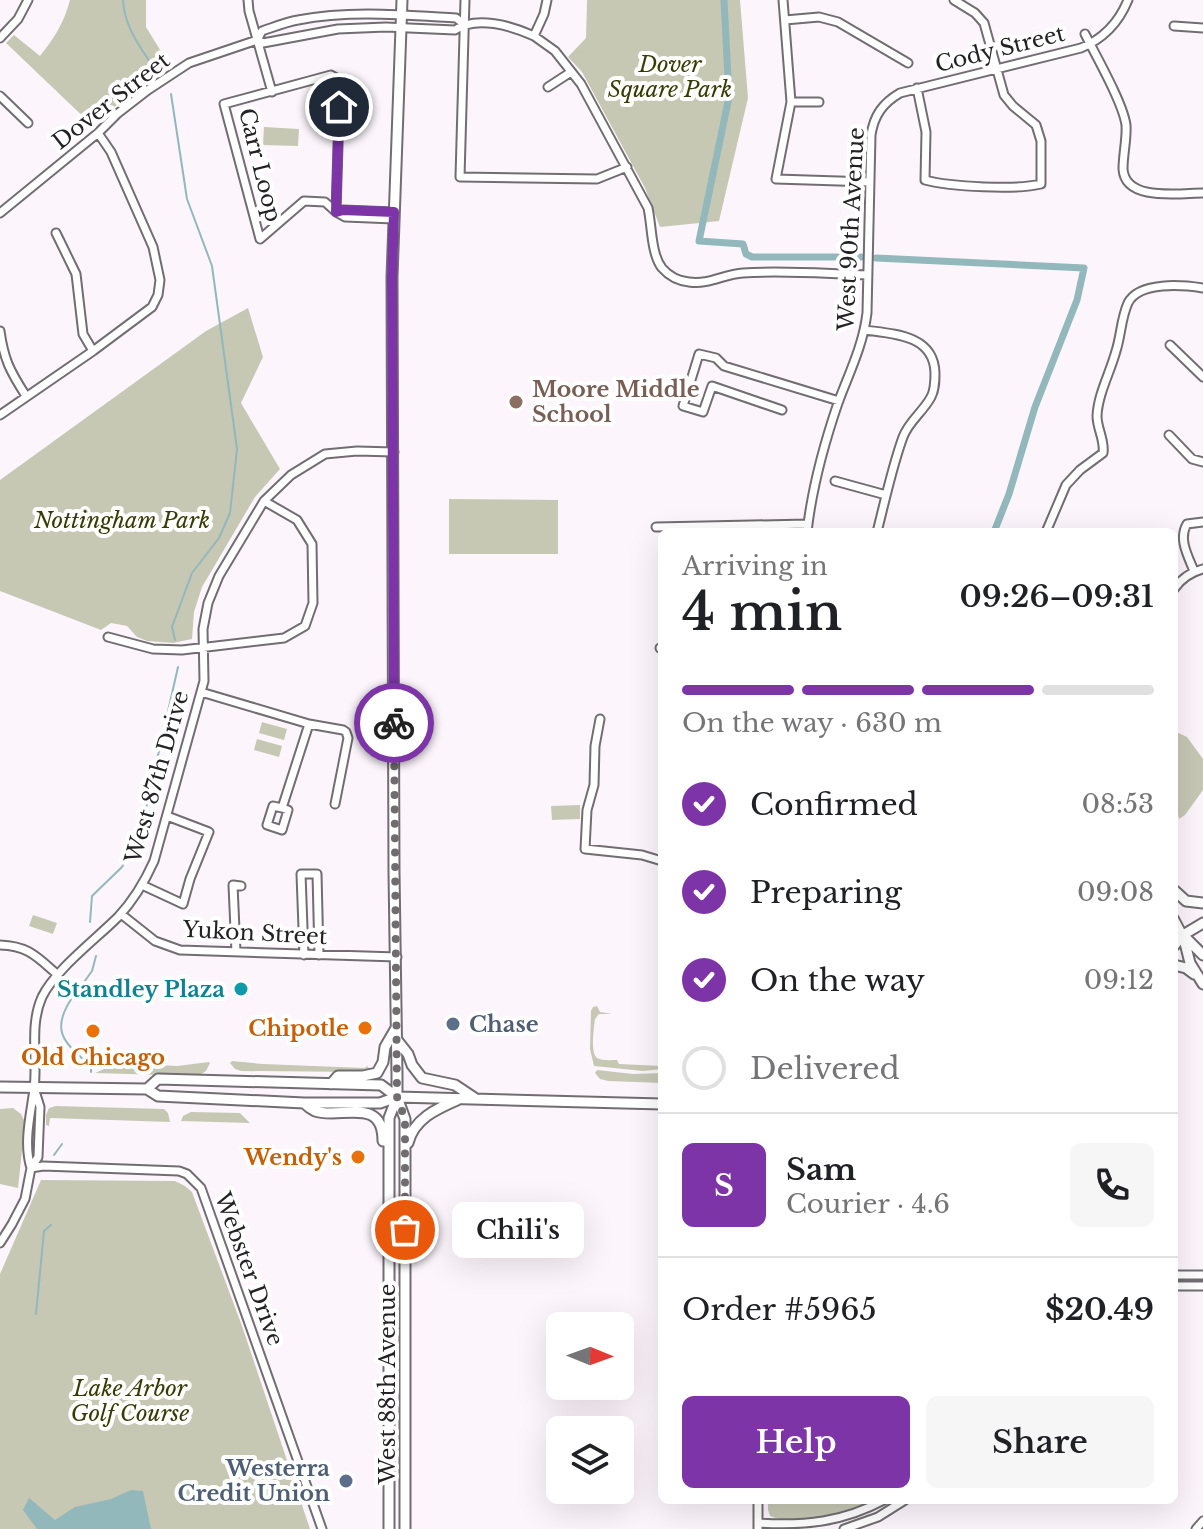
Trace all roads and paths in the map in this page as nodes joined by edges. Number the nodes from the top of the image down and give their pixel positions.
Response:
1 (28, 0) edge
2 (248, 0) edge
3 (402, 0) edge
4 (465, 0) edge
5 (547, 0) edge
6 (783, 0) edge
7 (954, 0) edge
8 (1128, 0) edge
9 (402, 15) junction
10 (785, 20) junction
11 (464, 24) junction
12 (1174, 26) dead end
13 (401, 27) junction
14 (1203, 28) edge
15 (1085, 34) dead end
16 (534, 36) junction
17 (0, 38) edge
18 (257, 38) junction
19 (1090, 44) junction
20 (908, 63) dead end
21 (996, 69) junction
22 (571, 72) junction
23 (548, 87) dead end
24 (917, 88) junction
25 (272, 92) junction
26 (0, 96) edge
27 (791, 102) junction
28 (819, 102) dead end
29 (28, 123) dead end
30 (98, 133) junction
31 (627, 167) junction
32 (870, 182) junction
33 (1203, 193) edge
34 (336, 212) junction
35 (0, 213) edge
36 (394, 216) junction
37 (56, 233) dead end
38 (868, 275) junction
39 (1203, 288) edge
40 (865, 330) junction
41 (0, 331) edge
42 (1170, 345) dead end
43 (93, 351) junction
44 (1203, 377) edge
45 (26, 396) junction
46 (839, 401) junction
47 (782, 410) dead end
48 (0, 415) edge
49 (1169, 435) dead end
50 (394, 452) junction
51 (1203, 462) edge
52 (835, 481) dead end
53 (886, 495) junction
54 (264, 501) junction
55 (1203, 522) edge
56 (656, 527) dead end
57 (807, 528) edge
58 (878, 528) edge
59 (1048, 528) edge
60 (1184, 545) junction
61 (1178, 549) edge
62 (1199, 570) edge
63 (1178, 583) edge
64 (108, 637) dead end
65 (203, 648) junction
66 (201, 692) junction
67 (600, 719) dead end
68 (309, 724) junction
69 (335, 804) dead end
70 (282, 808) dead end
71 (167, 816) junction
72 (658, 860) edge
73 (142, 885) junction
74 (241, 886) dead end
75 (1178, 894) edge
76 (1203, 903) edge
77 (121, 914) junction
78 (1203, 923) edge
79 (1179, 936) edge
80 (0, 945) edge
81 (236, 952) junction
82 (304, 955) junction
83 (319, 955) junction
84 (1203, 955) edge
85 (397, 957) junction
86 (1178, 966) edge
87 (58, 975) junction
88 (1201, 982) edge
89 (396, 1033) junction
90 (331, 1084) junction
91 (0, 1087) edge
92 (34, 1088) junction
93 (147, 1089) junction
94 (397, 1097) junction
95 (461, 1099) junction
96 (476, 1099) junction
97 (304, 1103) junction
98 (658, 1104) edge
99 (405, 1152) junction
100 (389, 1161) junction
101 (31, 1168) junction
102 (0, 1243) edge
103 (1178, 1275) edge
104 (1203, 1275) edge
105 (1178, 1286) edge
106 (1203, 1286) edge
107 (758, 1504) edge
108 (877, 1504) edge
109 (899, 1504) edge
110 (1203, 1521) edge
111 (758, 1526) edge
112 (322, 1529) edge
113 (389, 1529) edge
114 (405, 1529) edge
115 (844, 1529) edge
116 (1196, 1529) edge

1 - 17 street
2 - 18 street, Carr Loop
3 - 9 main road, West 88th Avenue
4 - 11 street
5 - 16 street
6 - 10 street
7 - 21 street
8 - 19 street
9 - 11 street, Dover Street
9 - 13 main road, West 88th Avenue
9 - 18 street, Dover Street
10 - 20 street
10 - 27 street
11 - 13 street, Dover Street
11 - 16 street, Dover Street
11 - 31 street
12 - 14 street
13 - 18 street, Dover Street
13 - 36 main road, West 88th Avenue
15 - 19 street
16 - 22 street
18 - 25 street, Carr Loop
18 - 30 street, Dover Street
19 - 21 street, Cody Street
19 - 33 street
21 - 24 street, Cody Street
21 - 24 street
22 - 23 street
22 - 31 street
24 - 32 street, West 90th Avenue
25 - 34 street, Carr Loop
25 - 34 street, Carr Loop
26 - 29 street
27 - 28 street
27 - 32 street
30 - 35 street, Dover Street
30 - 43 street
31 - 38 street
32 - 38 street, West 90th Avenue
34 - 36 street, Carr Loop
36 - 50 main road, West 88th Avenue
37 - 43 street
38 - 40 street, West 90th Avenue
39 - 59 street
40 - 46 street, West 90th Avenue
40 - 53 street
41 - 45 street
42 - 44 street
43 - 45 street
45 - 48 street
46 - 47 street
46 - 57 street, West 90th Avenue
49 - 51 street
50 - 54 street, West 87th Drive
50 - 85 main road, West 88th Avenue
52 - 53 street
53 - 58 street
54 - 65 street, West 87th Drive
54 - 65 street
55 - 60 street
56 - 57 street
60 - 61 street
60 - 62 street
62 - 63 street
64 - 65 street
65 - 66 street, West 87th Drive
66 - 68 street
66 - 71 street, West 87th Drive
67 - 72 street
68 - 69 street
68 - 70 street
71 - 73 street, West 87th Drive
71 - 73 street
73 - 77 street, West 87th Drive
74 - 81 street
75 - 76 main road
77 - 81 street, Yukon Street
77 - 87 street, West 87th Drive
78 - 79 main road
79 - 84 main road
79 - 88 main road
80 - 87 street
81 - 82 street, Yukon Street
82 - 83 street, Yukon Street
82 - 83 street
83 - 85 street, Yukon Street
85 - 89 main road, West 88th Avenue
86 - 88 main road
87 - 92 street, West 87th Drive
89 - 90 main road
89 - 94 main road, West 88th Avenue
89 - 96 main road
90 - 93 main road
90 - 94 main road
91 - 92 main road
92 - 93 main road
92 - 101 street, West 87th Drive
93 - 97 main road
94 - 95 main road
94 - 97 main road
94 - 99 main road, West 88th Avenue
94 - 100 main road, West 88th Avenue
95 - 96 main road
95 - 99 main road
96 - 98 main road
97 - 100 main road
99 - 114 main road, West 88th Avenue
100 - 113 main road, West 88th Avenue
101 - 102 street, West 87th Drive
101 - 112 street, Webster Drive
103 - 104 street
105 - 106 street
107 - 111 street
108 - 111 street
109 - 115 street
110 - 116 street

